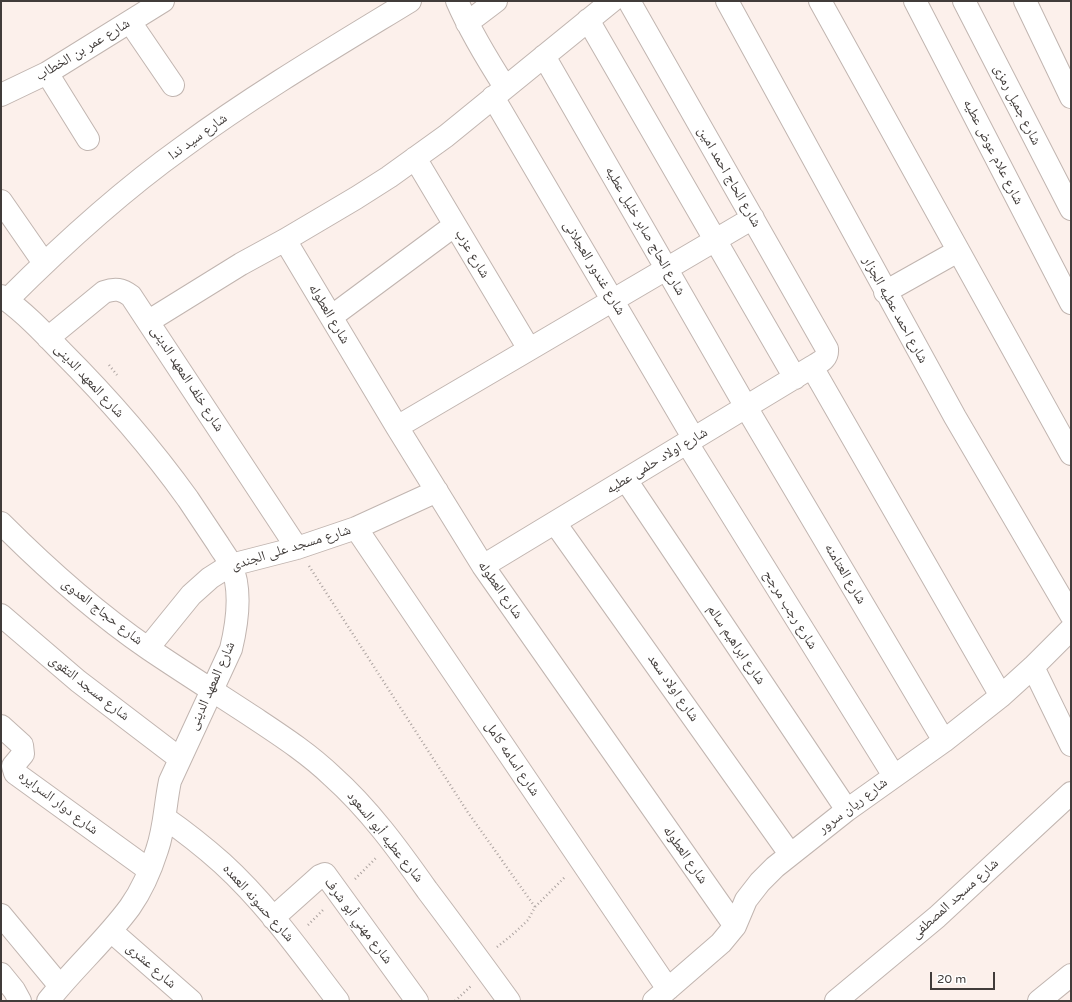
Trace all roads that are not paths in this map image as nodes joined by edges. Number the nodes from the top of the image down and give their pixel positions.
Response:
1 (163, 1) edge
2 (410, 1) edge
3 (456, 1) edge
4 (496, 1) edge
5 (612, 1) edge
6 (629, 1) edge
7 (727, 1) edge
8 (820, 1) edge
9 (916, 1) edge
10 (964, 1) edge
11 (1025, 1) edge
12 (588, 20) junction
13 (130, 22) junction
14 (467, 23) junction
15 (544, 56) junction
16 (47, 73) junction
17 (173, 85) dead end
18 (499, 92) junction
19 (1, 94) edge
20 (1071, 96) edge
21 (88, 139) dead end
22 (415, 158) junction
23 (1, 201) edge
24 (1071, 209) edge
25 (752, 218) junction
26 (455, 225) junction
27 (285, 240) junction
28 (715, 240) junction
29 (958, 251) junction
30 (44, 263) junction
31 (666, 268) junction
32 (885, 292) junction
33 (4, 298) edge
34 (613, 300) junction
35 (1071, 303) edge
36 (331, 317) junction
37 (149, 321) junction
38 (48, 338) junction
39 (529, 349) junction
40 (811, 366) junction
41 (746, 407) junction
42 (397, 427) junction
43 (690, 441) junction
44 (1071, 454) edge
45 (626, 480) junction
46 (437, 491) junction
47 (556, 522) junction
48 (1, 523) edge
49 (356, 528) junction
50 (297, 548) junction
51 (231, 565) junction
52 (483, 566) junction
53 (1, 615) edge
54 (1071, 615) edge
55 (1071, 629) edge
56 (148, 648) junction
57 (1033, 667) junction
58 (211, 690) junction
59 (1000, 696) junction
60 (1, 726) edge
61 (944, 741) junction
62 (1071, 745) edge
63 (179, 758) junction
64 (894, 776) junction
65 (1071, 792) edge
66 (847, 810) junction
67 (165, 818) junction
68 (790, 854) junction
69 (150, 870) junction
70 (1, 915) edge
71 (273, 918) junction
72 (735, 926) junction
73 (111, 931) junction
74 (1, 974) edge
75 (1071, 975) edge
76 (54, 994) edge
77 (661, 995) edge
78 (20, 1001) edge
79 (191, 1001) edge
80 (338, 1001) edge
81 (417, 1001) edge
82 (509, 1001) edge
83 (836, 1001) edge
84 (1039, 1001) edge

1 - 13 street, شارع عمر بن الخطاب
2 - 30 street, شارع سيد ندا
3 - 14 street, شارع غندور العجلانى
4 - 14 street
5 - 12 street
6 - 25 street, شارع الحاج احمد امين
7 - 32 street, شارع احمد عطيه الجزار
8 - 29 street
9 - 35 street, شارع علام عوض عطيه
10 - 24 street, شارع جميل رمزى
11 - 20 street
12 - 15 street
12 - 28 street
13 - 16 street, شارع عمر بن الخطاب
13 - 17 street
14 - 18 street, شارع غندور العجلانى
15 - 18 street
15 - 31 street, شارع الحاج صابر خليل عطيه
16 - 19 street, شارع عمر بن الخطاب
16 - 21 street
18 - 22 street
18 - 34 street, شارع غندور العجلانى
22 - 26 street, شارع عزب
22 - 27 street
23 - 30 street
25 - 28 street
25 - 40 street, شارع الحاج احمد امين
26 - 36 street
26 - 39 street, شارع عزب
27 - 36 street, شارع العطوله
27 - 37 street
28 - 31 street
28 - 40 street
29 - 32 street
29 - 44 street
30 - 33 street, شارع سيد ندا
31 - 34 street
31 - 41 street, شارع الحاج صابر خليل عطيه
32 - 54 street, شارع احمد عطيه الجزار
33 - 38 street, شارع المعهد الدينى
34 - 39 street
34 - 43 street, شارع غندور العجلانى
36 - 42 street, شارع العطوله
37 - 38 street, شارع خلف المعهد الدينى
37 - 50 street, شارع خلف المعهد الدينى
38 - 51 street, شارع المعهد الدينى
39 - 42 street
40 - 41 street, شارع اولاد حلمى عطيه
40 - 59 street
41 - 43 street, شارع اولاد حلمى عطيه
41 - 61 street, شارع العتامنه
42 - 46 street, شارع العطوله
43 - 45 street, شارع اولاد حلمى عطيه
43 - 64 street, شارع رجب مرجح
45 - 47 street, شارع اولاد حلمى عطيه
45 - 66 street, شارع ابراهيم سالم
46 - 49 street, شارع مسجد على الجندى
46 - 52 street, شارع العطوله
47 - 52 street, شارع اولاد حلمى عطيه
47 - 68 street, شارع اولاد سعد
48 - 56 street, شارع حجاج العدوى
49 - 50 street, شارع مسجد على الجندى
49 - 77 street, شارع اسامه كامل
50 - 51 street, شارع مسجد على الجندى
51 - 56 street, شارع مسجد على الجندى
51 - 58 street, شارع المعهد الدينى
52 - 72 street, شارع العطوله
53 - 63 street, شارع مسجد التقوى
55 - 57 street, شارع ريان سرور
56 - 58 street, شارع حجاج العدوى
57 - 59 street, شارع ريان سرور
57 - 62 street
58 - 63 street, شارع المعهد الدينى
58 - 82 street, شارع عطيه أبو السعود
59 - 61 street, شارع ريان سرور
60 - 69 street, شارع دوار السرايره
61 - 64 street, شارع ريان سرور
63 - 67 street, شارع المعهد الدينى
64 - 66 street, شارع ريان سرور
65 - 83 street, شارع مسجد المصطفى
66 - 68 street, شارع ريان سرور
67 - 69 street, شارع المعهد الدينى
67 - 71 street, شارع حسونه العمده
68 - 72 street, شارع ريان سرور
69 - 73 street, شارع المعهد الدينى
70 - 76 street
71 - 80 street, شارع حسونه العمده
71 - 81 street, شارع مهني أبو شرف
72 - 77 street, شارع ريان سرور
73 - 76 street, شارع المعهد الدينى
73 - 79 street, شارع عشرى
74 - 78 street
75 - 84 street

